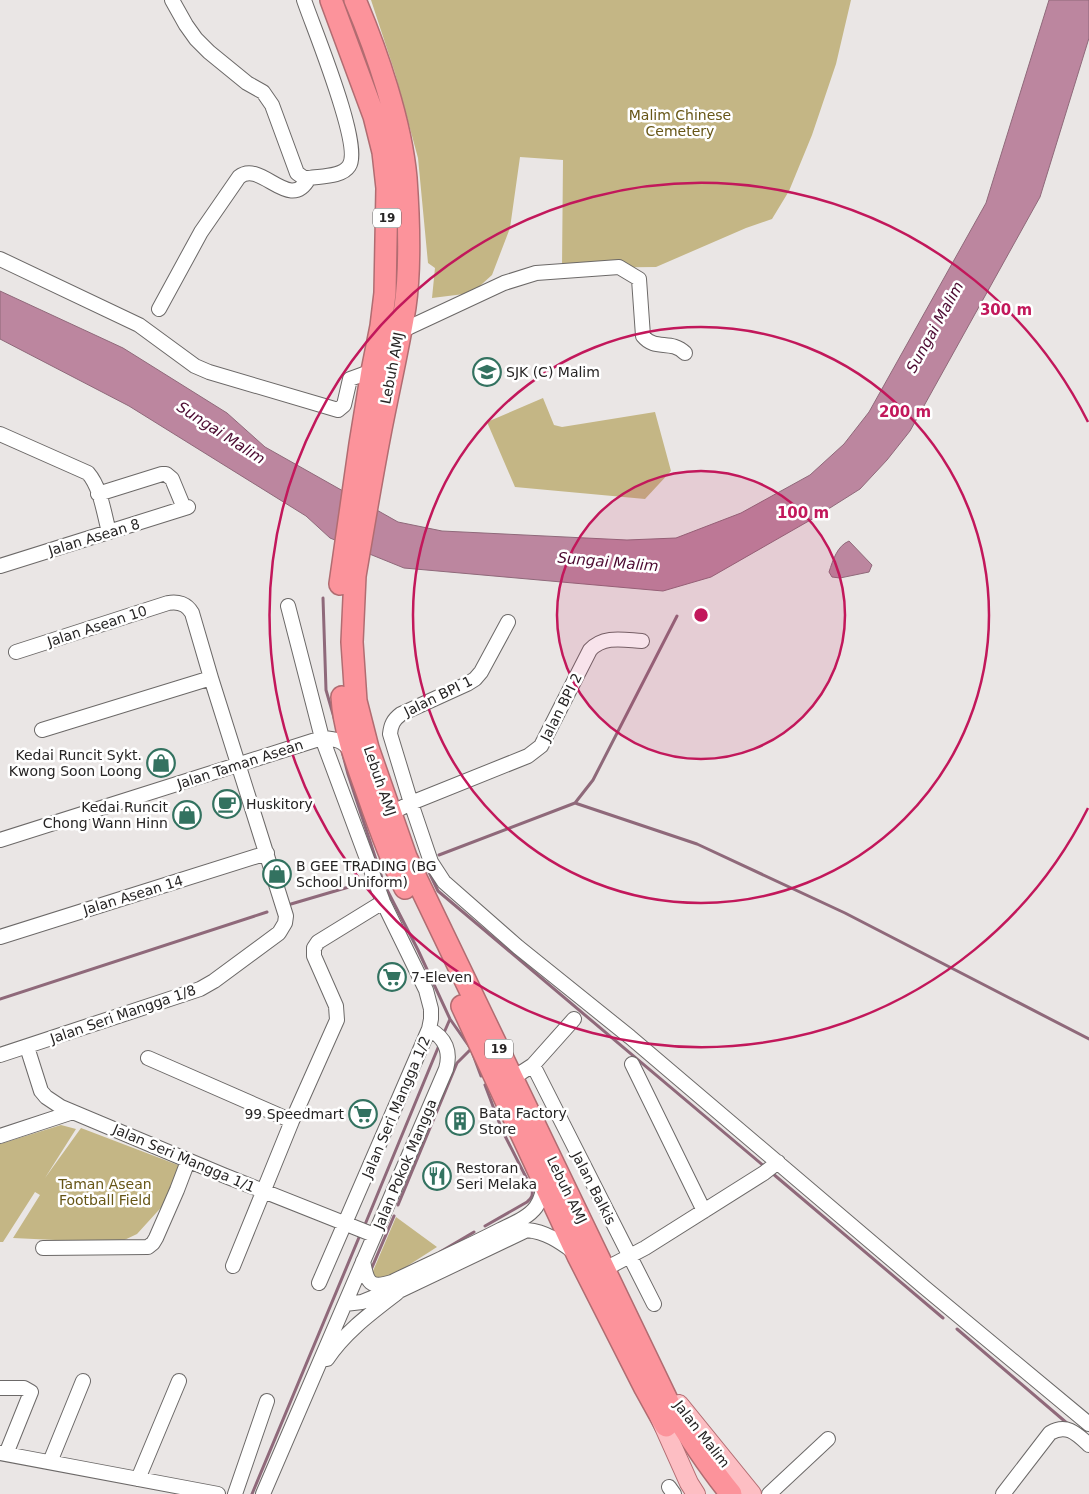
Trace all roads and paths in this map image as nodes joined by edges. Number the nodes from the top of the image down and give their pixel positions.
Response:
1 (172, 0) edge
2 (304, 0) edge
3 (330, 0) edge
4 (355, 0) edge
5 (310, 178) junction
6 (0, 259) edge
7 (159, 309) dead end
8 (399, 332) junction
9 (685, 353) dead end
10 (372, 371) junction
11 (0, 434) edge
12 (369, 444) junction
13 (98, 494) junction
14 (109, 532) junction
15 (0, 566) edge
16 (348, 576) junction
17 (288, 606) dead end
18 (508, 622) dead end
19 (642, 641) dead end
20 (16, 652) dead end
21 (211, 678) junction
22 (345, 718) junction
23 (42, 730) dead end
24 (322, 738) junction
25 (356, 762) junction
26 (239, 764) junction
27 (411, 803) junction
28 (391, 813) junction
29 (0, 840) edge
30 (266, 853) junction
31 (383, 902) junction
32 (0, 937) edge
33 (574, 1019) dead end
34 (434, 1032) junction
35 (27, 1047) junction
36 (0, 1055) edge
37 (148, 1058) dead end
38 (632, 1064) dead end
39 (532, 1065) junction
40 (513, 1078) junction
41 (73, 1112) junction
42 (292, 1121) junction
43 (0, 1136) edge
44 (188, 1161) junction
45 (770, 1168) junction
46 (542, 1179) junction
47 (264, 1191) junction
48 (704, 1211) junction
49 (361, 1230) junction
50 (43, 1248) dead end
51 (578, 1256) junction
52 (629, 1256) junction
53 (363, 1261) junction
54 (233, 1266) dead end
55 (605, 1269) junction
56 (319, 1283) dead end
57 (396, 1286) junction
58 (346, 1304) junction
59 (654, 1304) dead end
60 (654, 1372) junction
61 (83, 1381) dead end
62 (179, 1381) dead end
63 (310, 1383) junction
64 (0, 1388) edge
65 (267, 1401) dead end
66 (653, 1404) junction
67 (1089, 1424) edge
68 (828, 1439) dead end
69 (1089, 1445) edge
70 (3, 1453) edge
71 (50, 1462) junction
72 (138, 1479) junction
73 (218, 1494) edge
74 (235, 1494) edge
75 (263, 1494) edge
76 (696, 1494) edge
77 (713, 1494) edge
78 (731, 1494) edge
79 (752, 1494) edge
80 (769, 1494) edge
81 (1003, 1494) edge

1 - 5 street
2 - 5 street
3 - 10 highway, Lebuh AMJ / 19
4 - 8 highway, Lebuh AMJ / 19
5 - 7 street
6 - 10 street
8 - 9 street
8 - 12 highway, Lebuh AMJ / 19
10 - 12 highway, Lebuh AMJ / 19
11 - 13 street
12 - 16 highway, Lebuh AMJ / 19
13 - 14 street
13 - 14 street, Jalan Asean 8
14 - 15 street, Jalan Asean 8
16 - 22 highway, Lebuh AMJ / 19
16 - 28 highway, Lebuh AMJ / 19
17 - 24 street, Jalan Seri Mangga 1/2
18 - 27 street, Jalan BPI 1
19 - 27 street, Jalan BPI 2
20 - 21 street, Jalan Asean 10
21 - 23 street
21 - 26 street
22 - 24 street
22 - 25 highway, Lebuh AMJ / 19
24 - 25 street, Jalan Taman Asean
24 - 26 street, Jalan Taman Asean
24 - 31 street, Jalan Seri Mangga 1/2
25 - 46 highway, Lebuh AMJ / 19
26 - 29 street, Jalan Taman Asean
26 - 30 street
27 - 28 street, Jalan BPI 2
27 - 45 street, Jalan BPI 1
28 - 40 highway, Lebuh AMJ / 19
30 - 32 street, Jalan Asean 14
30 - 35 street, Jalan Seri Mangga 1/8
31 - 34 street, Jalan Seri Mangga 1/2
31 - 42 street
33 - 39 street
34 - 49 street, Jalan Seri Mangga 1/2
34 - 49 street, Jalan Pokok Mangga
35 - 36 street, Jalan Seri Mangga 1/8
35 - 41 street, Jalan Seri Mangga 1/1
37 - 42 street
38 - 48 street
39 - 40 street
39 - 52 street, Jalan Balkis
40 - 55 highway, Lebuh AMJ / 19
41 - 43 street
41 - 44 street, Jalan Seri Mangga 1/1
42 - 47 street
44 - 47 street, Jalan Seri Mangga 1/1
44 - 50 street
45 - 48 street
45 - 67 street, Jalan BPI 1
46 - 51 highway, Lebuh AMJ / 19
46 - 57 street
47 - 49 street, Jalan Seri Mangga 1/1
47 - 54 street
48 - 52 street
49 - 53 street, Jalan Pokok Mangga
49 - 56 street, Jalan Seri Mangga 1/2
51 - 57 street
51 - 66 highway, Lebuh AMJ / 19
52 - 55 street
52 - 59 street, Jalan Balkis
53 - 57 street
53 - 58 street, Jalan Pokok Mangga
55 - 60 highway, Lebuh AMJ / 19
57 - 58 street
57 - 63 street
58 - 63 street, Jalan Pokok Mangga
60 - 78 highway, Lebuh AMJ / 19
60 - 79 main road, Jalan Malim
61 - 71 street
62 - 72 street
63 - 75 street, Jalan Pokok Mangga
64 - 70 street
65 - 74 street
66 - 76 main road, Jalan Malim
66 - 77 highway, Lebuh AMJ / 19
68 - 80 street
69 - 81 street
70 - 71 street
71 - 72 street
72 - 73 street

